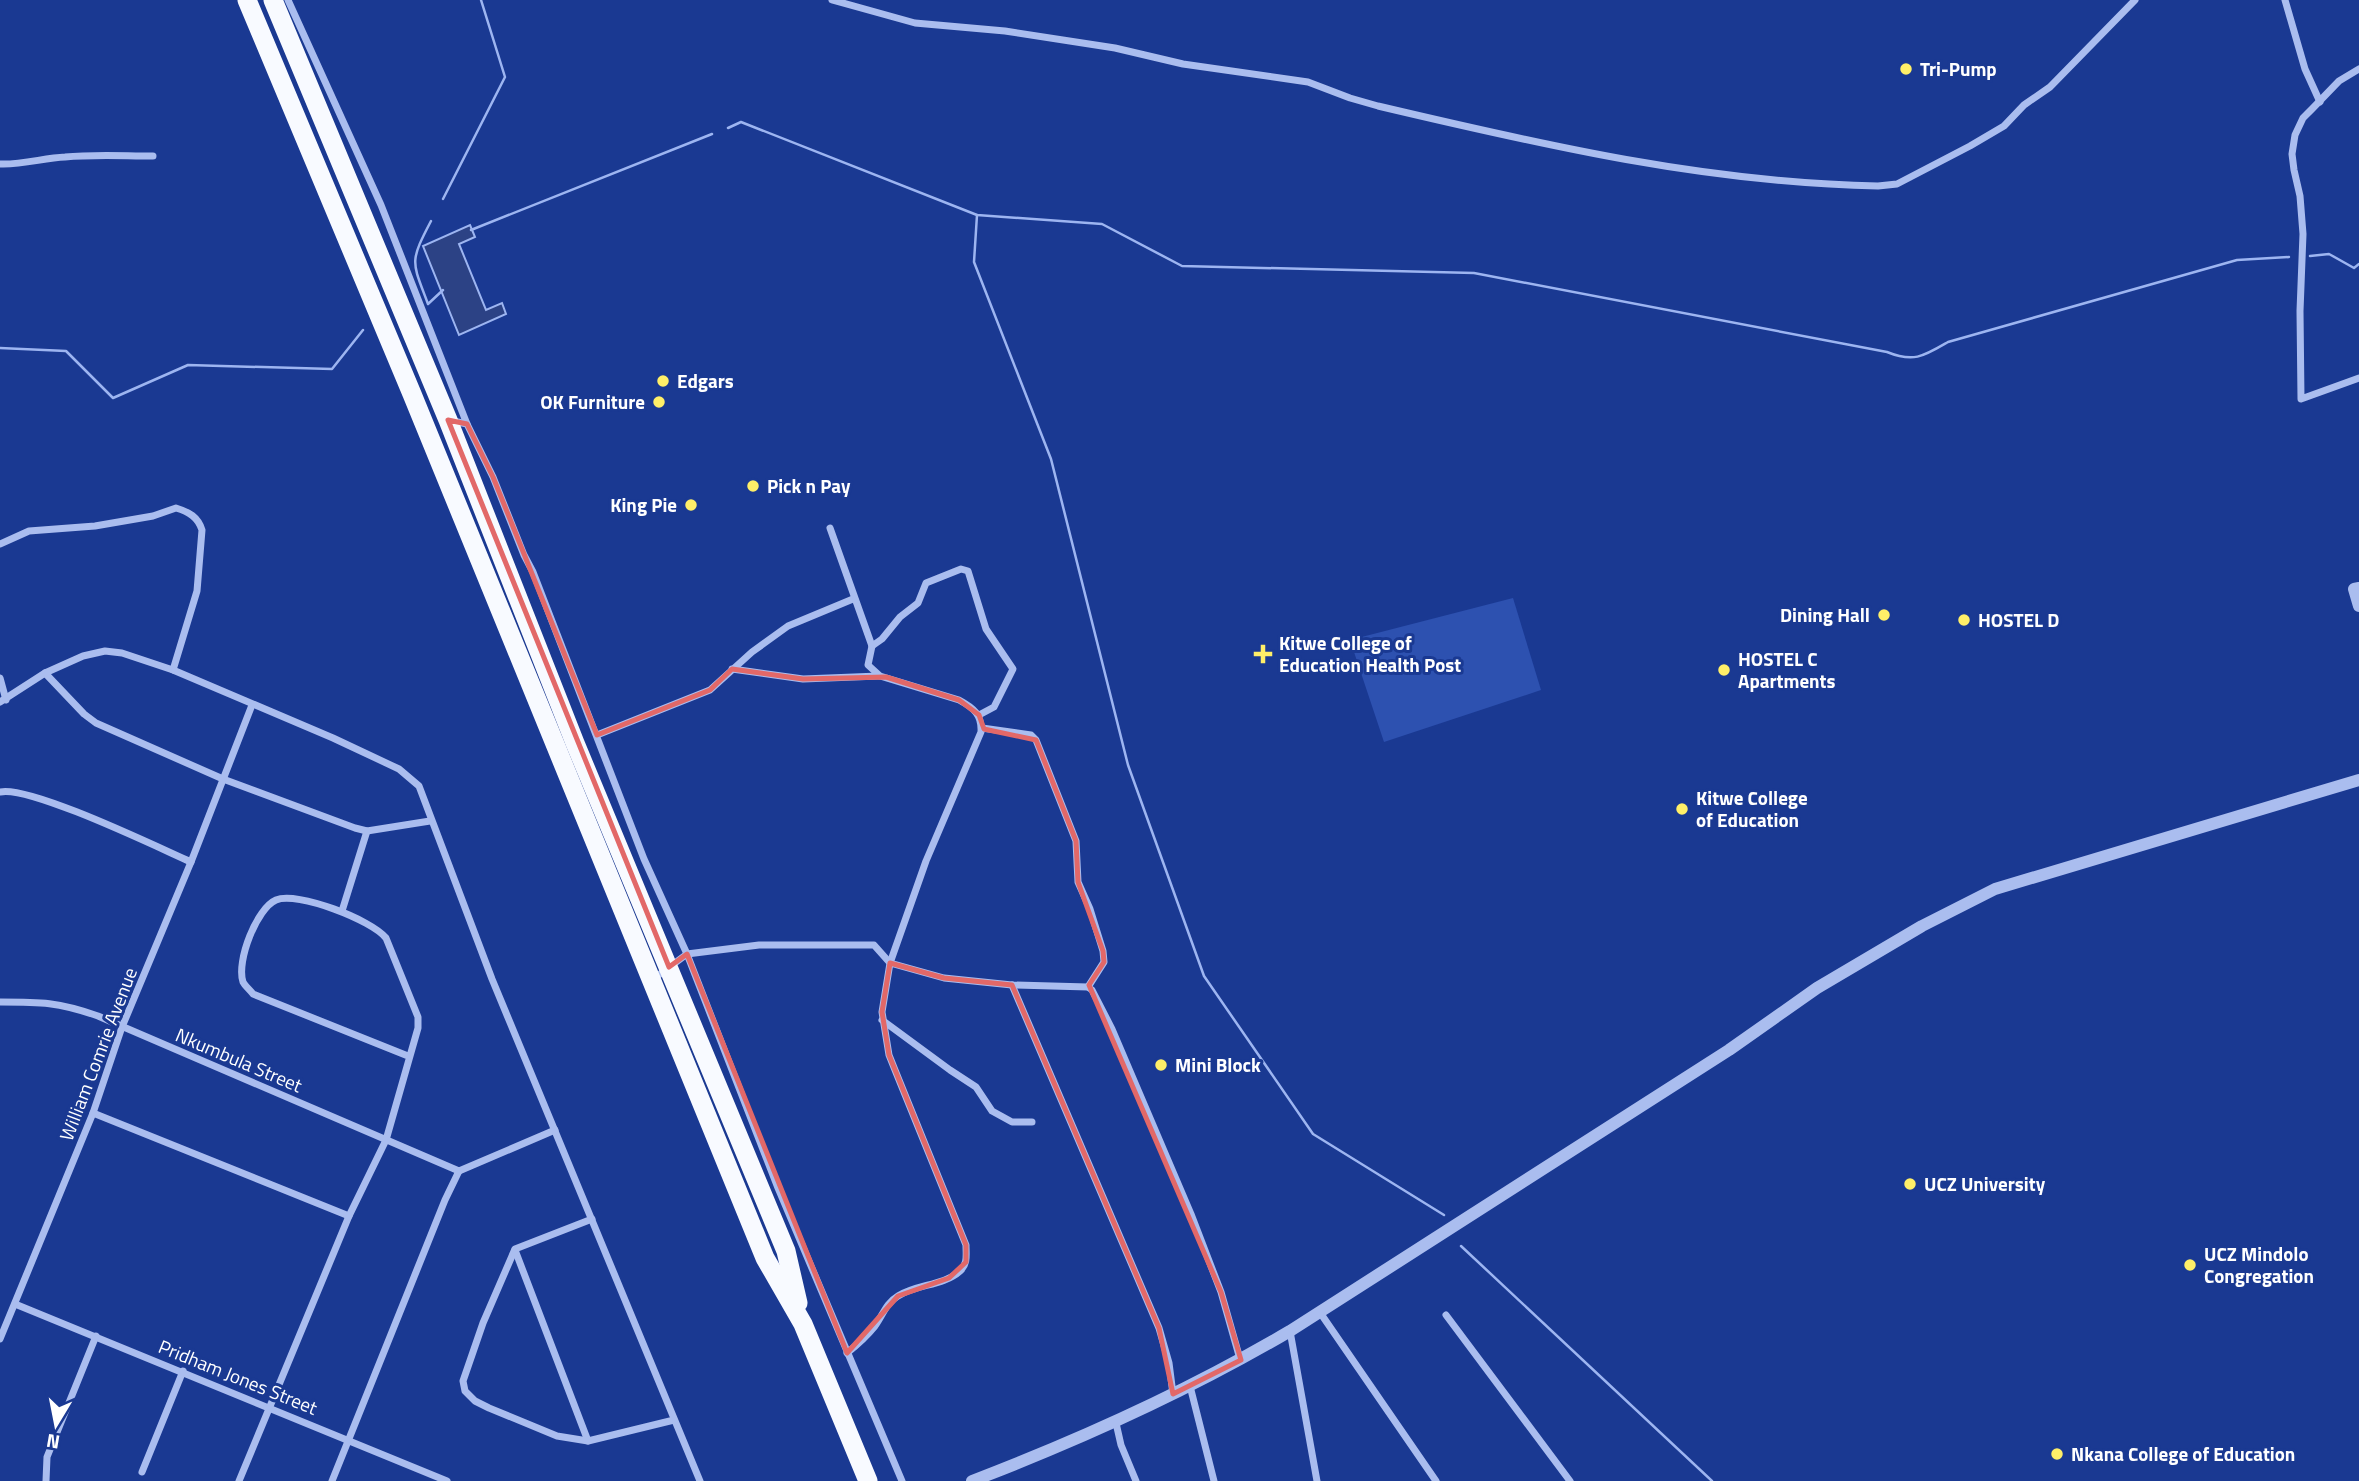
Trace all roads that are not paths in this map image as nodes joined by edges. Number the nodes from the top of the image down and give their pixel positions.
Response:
1 (247, 0) edge
2 (273, 0) edge
3 (288, 0) edge
4 (832, 0) edge
5 (2135, 0) edge
6 (2285, 0) edge
7 (2359, 69) edge
8 (2320, 102) junction
9 (153, 156) dead end
10 (0, 164) edge
11 (2359, 378) edge
12 (458, 422) junction
13 (830, 528) dead end
14 (0, 544) edge
15 (2359, 588) edge
16 (853, 599) junction
17 (2359, 606) edge
18 (872, 646) junction
19 (732, 669) junction
20 (173, 670) junction
21 (45, 673) junction
22 (880, 676) junction
23 (0, 678) edge
24 (3, 701) edge
25 (252, 705) junction
26 (979, 715) junction
27 (982, 729) junction
28 (597, 735) junction
29 (223, 779) junction
30 (2359, 779) edge
31 (0, 792) edge
32 (430, 821) junction
33 (367, 831) junction
34 (191, 862) junction
35 (342, 911) junction
36 (687, 954) junction
37 (890, 963) junction
38 (668, 967) junction
39 (651, 981) junction
40 (1012, 985) junction
41 (1088, 987) junction
42 (0, 1002) edge
43 (882, 1020) junction
44 (122, 1027) junction
45 (408, 1056) junction
46 (93, 1113) junction
47 (1032, 1122) dead end
48 (555, 1130) junction
49 (386, 1140) junction
50 (459, 1171) junction
51 (349, 1216) junction
52 (592, 1219) junction
53 (515, 1249) junction
54 (15, 1304) junction
55 (1319, 1310) junction
56 (1446, 1315) dead end
57 (803, 1324) junction
58 (1290, 1331) junction
59 (96, 1336) junction
60 (0, 1339) edge
61 (847, 1353) junction
62 (1241, 1360) junction
63 (183, 1371) junction
64 (1189, 1386) junction
65 (1173, 1394) junction
66 (269, 1408) junction
67 (674, 1420) junction
68 (1116, 1423) junction
69 (349, 1439) junction
70 (588, 1441) junction
71 (142, 1472) dead end
72 (425, 1472) junction
73 (869, 1480) edge
74 (46, 1481) edge
75 (239, 1481) edge
76 (332, 1481) edge
77 (421, 1481) edge
78 (447, 1481) edge
79 (700, 1481) edge
80 (902, 1481) edge
81 (972, 1481) edge
82 (1136, 1481) edge
83 (1214, 1481) edge
84 (1317, 1481) edge
85 (1436, 1481) edge
86 (1570, 1481) edge

1 - 39 highway
2 - 12 highway
3 - 12 street
4 - 5 street
6 - 8 street
7 - 8 street
8 - 11 street
9 - 10 street
12 - 28 street
12 - 38 highway
13 - 16 street
14 - 20 street
15 - 17 street
16 - 18 street
16 - 19 street
18 - 22 street
18 - 26 street
19 - 22 street
19 - 28 street
20 - 21 street
20 - 25 street
21 - 24 street
21 - 29 street
22 - 26 street
23 - 24 street
25 - 29 street, William Comrie Avenue
25 - 32 street
26 - 27 street
27 - 37 street
27 - 41 street
28 - 36 street
29 - 33 street
29 - 34 street, William Comrie Avenue
30 - 55 street
31 - 34 street
32 - 33 street
32 - 48 street
33 - 35 street
34 - 44 street, William Comrie Avenue
35 - 45 street
35 - 45 street
36 - 37 street
36 - 38 street
36 - 61 street
37 - 40 street
37 - 43 street
38 - 39 street
38 - 57 highway
39 - 57 highway
40 - 41 street
40 - 65 street
41 - 62 street
42 - 44 street, Nkumbula Street
43 - 47 street
43 - 61 street
44 - 46 street, William Comrie Avenue
44 - 49 street, Nkumbula Street
45 - 49 street
46 - 51 street
46 - 54 street, William Comrie Avenue
48 - 50 street
48 - 52 street
49 - 50 street, Nkumbula Street
49 - 51 street
50 - 69 street
51 - 66 street
52 - 53 street
52 - 67 street
53 - 70 street
53 - 70 street
54 - 59 street, Pridham Jones Street
54 - 60 street, William Comrie Avenue
55 - 58 street
55 - 85 street
56 - 86 street
57 - 73 highway
58 - 62 street
58 - 84 street
59 - 63 street, Pridham Jones Street
59 - 74 street
61 - 80 street
62 - 64 street
63 - 66 street, Pridham Jones Street
63 - 71 street
64 - 65 street
64 - 83 street
65 - 68 street
66 - 69 street, Pridham Jones Street
66 - 75 street
67 - 70 street
67 - 79 street
68 - 81 street
68 - 82 street
69 - 72 street, Pridham Jones Street
69 - 76 street
72 - 77 street
72 - 78 street, Pridham Jones Street

